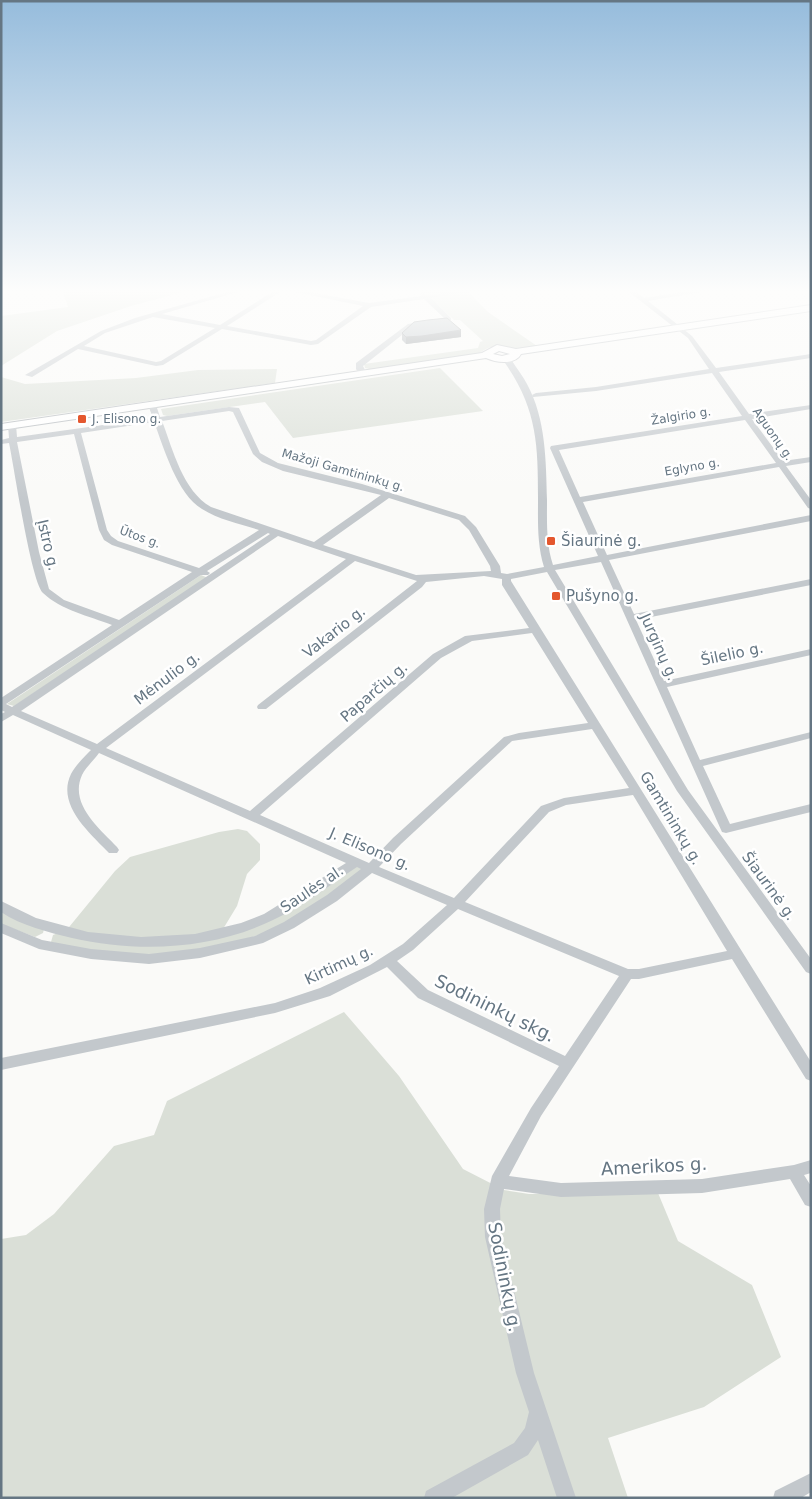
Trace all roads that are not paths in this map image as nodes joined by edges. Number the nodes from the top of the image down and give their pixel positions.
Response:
1 (51, 362) edge
2 (146, 362) edge
3 (166, 362) edge
4 (363, 362) edge
5 (442, 362) edge
6 (708, 362) edge
7 (773, 362) edge
8 (509, 364) dead end
9 (714, 371) junction
10 (363, 374) junction
11 (29, 375) dead end
12 (536, 395) dead end
13 (152, 405) junction
14 (811, 407) edge
15 (748, 417) junction
16 (158, 419) junction
17 (7, 426) edge
18 (77, 431) junction
19 (13, 440) junction
20 (1, 442) edge
21 (554, 448) joint
22 (811, 459) edge
23 (780, 464) junction
24 (387, 495) junction
25 (577, 500) junction
26 (811, 506) edge
27 (811, 518) edge
28 (266, 530) junction
29 (277, 533) junction
30 (315, 546) junction
31 (353, 558) junction
32 (604, 558) junction
33 (549, 568) junction
34 (200, 571) junction
35 (501, 575) junction
36 (214, 576) junction
37 (423, 579) junction
38 (811, 582) edge
39 (630, 618) junction
40 (119, 624) junction
41 (534, 630) junction
42 (811, 652) edge
43 (660, 685) junction
44 (5, 707) edge
45 (262, 707) dead end
46 (1, 719) edge
47 (595, 725) junction
48 (811, 735) edge
49 (98, 748) junction
50 (697, 764) junction
51 (635, 791) junction
52 (811, 808) edge
53 (252, 816) junction
54 (113, 850) dead end
55 (356, 862) junction
56 (371, 868) junction
57 (457, 903) junction
58 (1, 905) edge
59 (1, 928) edge
60 (54, 928) junction
61 (39, 944) junction
62 (734, 954) junction
63 (388, 960) junction
64 (811, 969) edge
65 (627, 974) junction
66 (1, 1064) edge
67 (568, 1064) junction
68 (811, 1075) edge
69 (811, 1166) edge
70 (794, 1172) junction
71 (498, 1182) junction
72 (811, 1200) edge
73 (538, 1411) junction
74 (811, 1482) edge
75 (433, 1498) edge
76 (567, 1498) edge
77 (782, 1498) edge

1 - 11 street
2 - 3 street
4 - 10 street
5 - 10 highway
6 - 9 street, Aguonų g.
7 - 9 street
8 - 33 street, Šiaurinė g.
9 - 12 street
9 - 15 street, Aguonų g.
10 - 13 highway
13 - 16 street
13 - 17 highway
14 - 15 street, Žalgirio g.
15 - 21 street, Žalgirio g.
15 - 23 street, Aguonų g.
16 - 18 street, Mažoji Gamtininkų g.
16 - 24 street, Mažoji Gamtininkų g.
16 - 28 street
17 - 19 street, Įstro g.
18 - 19 street, Mažoji Gamtininkų g.
18 - 34 street, Ūtos g.
19 - 20 street, Mažoji Gamtininkų g.
19 - 40 street, Įstro g.
21 - 25 street, Jurginų g.
22 - 23 street, Eglyno g.
23 - 25 street, Eglyno g.
23 - 26 street, Aguonų g.
24 - 30 street
24 - 35 street, Mažoji Gamtininkų g.
25 - 32 street, Jurginų g.
27 - 32 street
28 - 29 street
28 - 34 street
29 - 30 street
29 - 36 street
30 - 31 street
31 - 37 street
31 - 49 street, Mėnulio g.
32 - 33 street
32 - 39 street, Jurginų g.
33 - 35 street
33 - 64 street, Šiaurinė g.
34 - 36 street, Ūtos g.
34 - 40 street
35 - 37 street
35 - 41 street, Gamtininkų g.
36 - 44 street
37 - 45 street, Vakario g.
38 - 39 street
39 - 43 street, Jurginų g.
40 - 44 street
41 - 47 street, Gamtininkų g.
41 - 53 street, Paparčių g.
42 - 43 street, Šilelio g.
43 - 50 street, Jurginų g.
44 - 46 street
44 - 49 street, J. Elisono g.
47 - 51 street, Gamtininkų g.
47 - 56 street, Saulės al.
48 - 50 street
49 - 53 street, J. Elisono g.
49 - 54 street, Mėnulio g.
50 - 52 street, Jurginų g.
51 - 57 street, Kirtimų g.
51 - 62 street, Gamtininkų g.
53 - 55 street, J. Elisono g.
55 - 56 street, J. Elisono g.
55 - 60 street, Saulės al.
56 - 57 street, J. Elisono g.
56 - 61 street, Saulės al.
57 - 63 street, Kirtimų g.
57 - 65 street, J. Elisono g.
58 - 60 street, Saulės al.
59 - 61 street, Saulės al.
60 - 61 street
62 - 65 street, J. Elisono g.
62 - 68 street, Gamtininkų g.
63 - 66 street, Kirtimų g.
63 - 67 street, Sodininkų skg.
65 - 67 street, Sodininkų g.
67 - 71 street, Sodininkų g.
69 - 70 street, Amerikos g.
70 - 71 street, Amerikos g.
70 - 72 street
71 - 73 street, Sodininkų g.
73 - 75 street
73 - 76 street, Sodininkų g.
74 - 77 street

